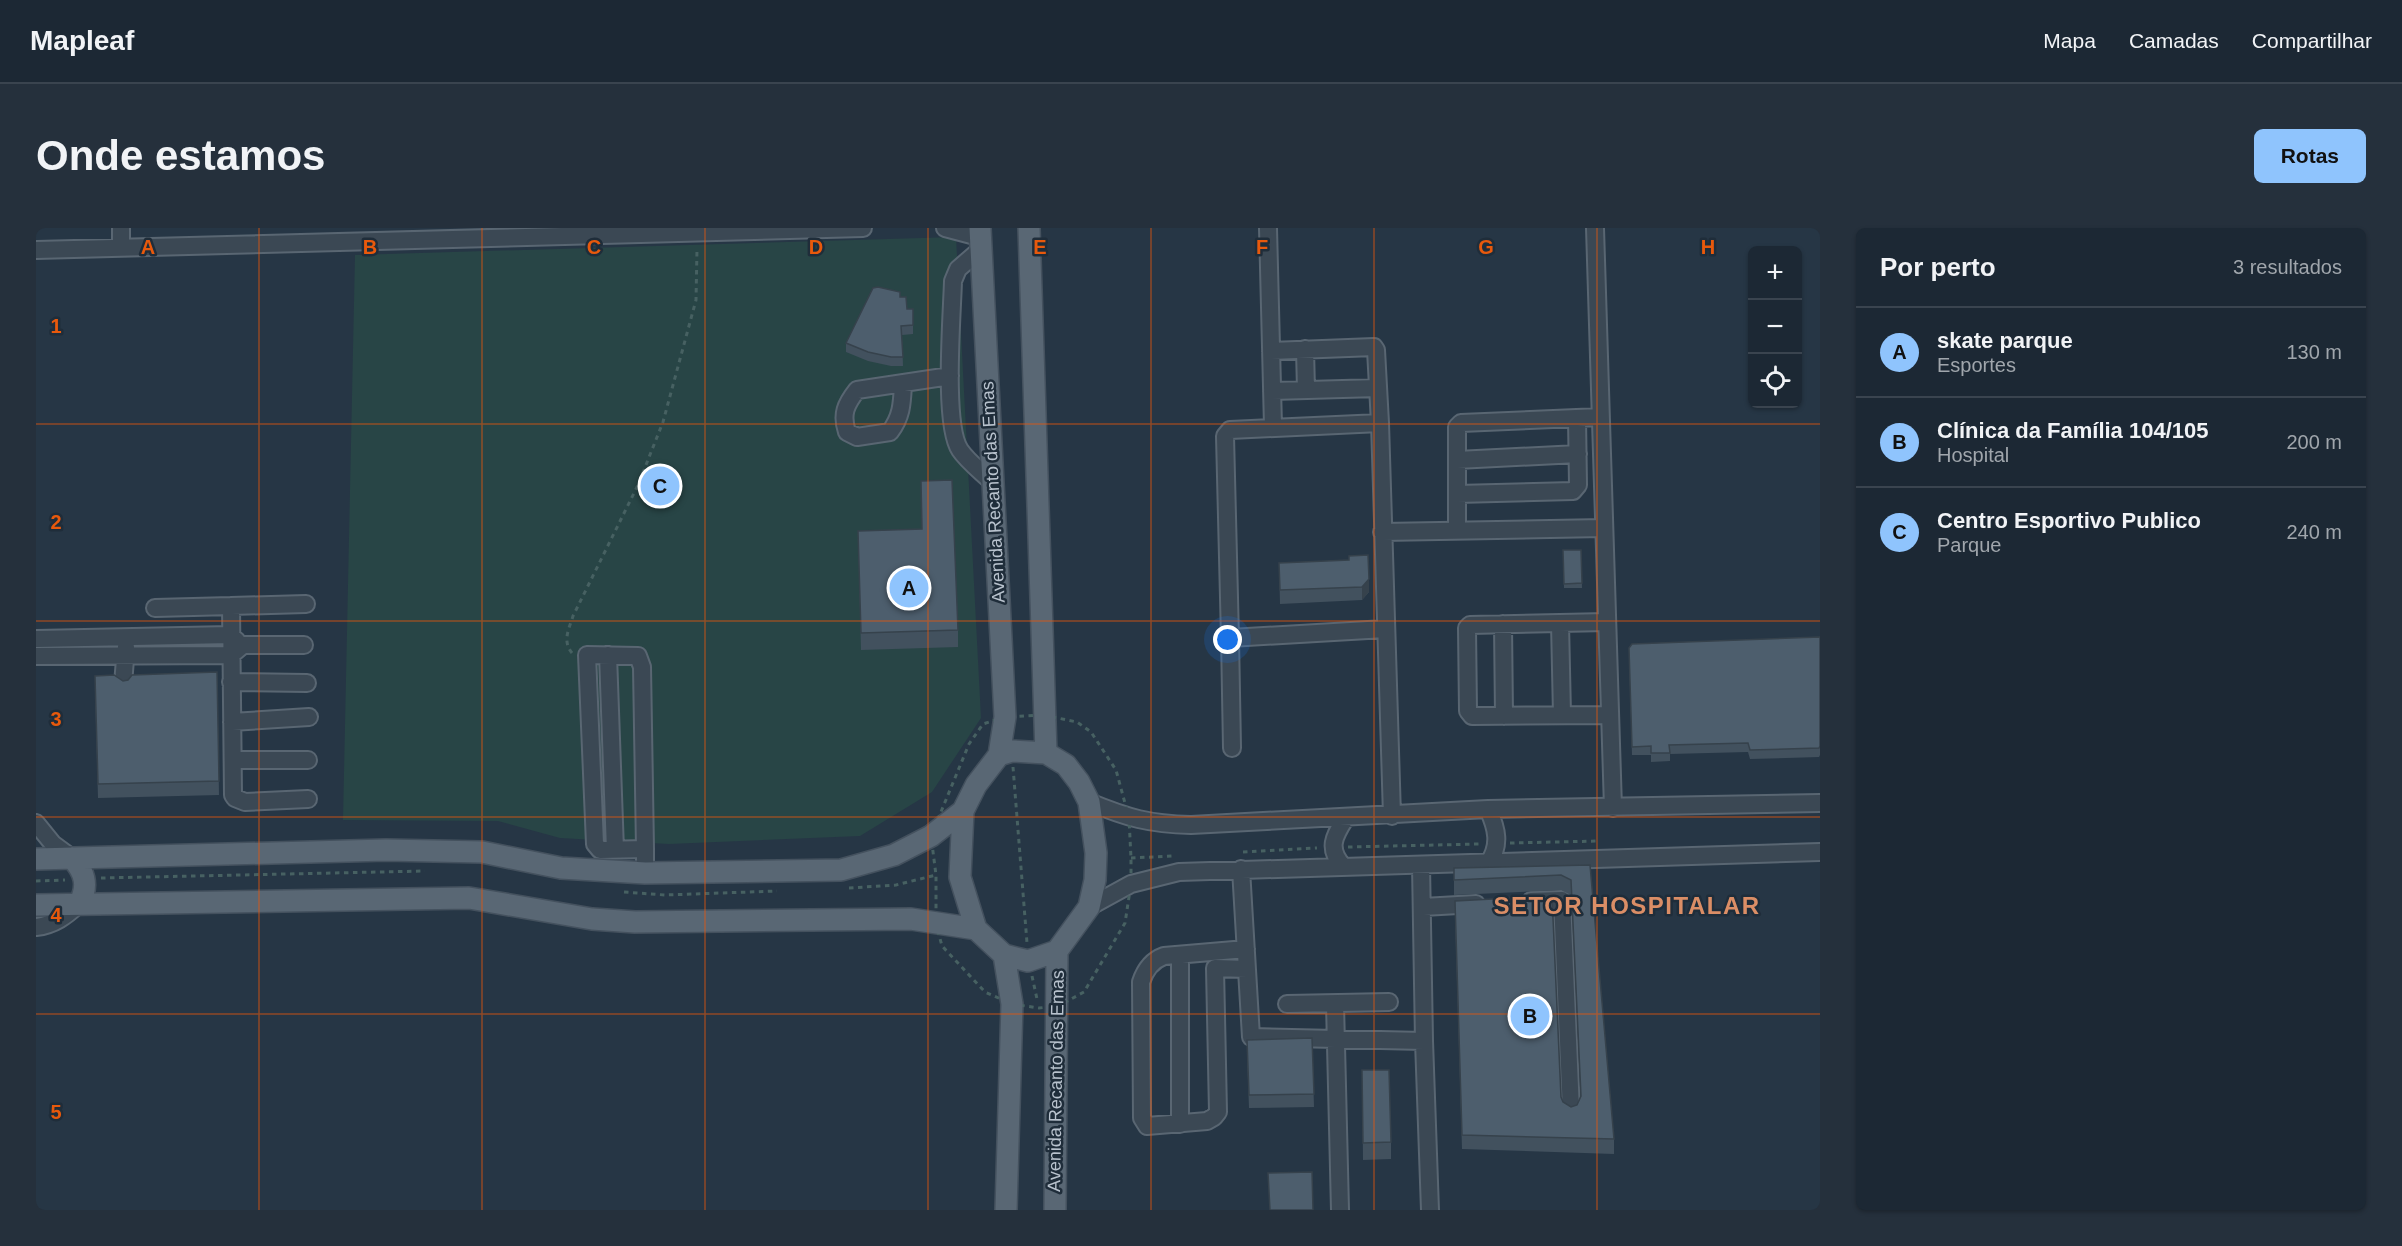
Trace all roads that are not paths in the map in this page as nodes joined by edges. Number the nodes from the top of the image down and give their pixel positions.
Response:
1 (121, 228) edge
2 (863, 228) edge
3 (945, 228) edge
4 (1268, 228) edge
5 (1594, 228) edge
6 (808, 229) edge
7 (1033, 229) edge
8 (533, 232) edge
9 (232, 236) edge
10 (980, 238) edge
11 (121, 247) junction
12 (36, 250) edge
13 (1305, 349) junction
14 (1271, 351) junction
15 (950, 376) junction
16 (903, 384) dead end
17 (1378, 388) junction
18 (1306, 390) junction
19 (1272, 391) junction
20 (1600, 417) junction
21 (1578, 418) junction
22 (1380, 423) junction
23 (1273, 426) junction
24 (1578, 454) junction
25 (1457, 460) junction
26 (993, 483) junction
27 (1457, 494) junction
28 (1604, 528) junction
29 (1457, 531) junction
30 (1383, 532) junction
31 (306, 604) dead end
32 (231, 606) junction
33 (155, 608) dead end
34 (1607, 622) junction
35 (1560, 623) junction
36 (1503, 624) junction
37 (1385, 629) junction
38 (127, 637) junction
39 (1230, 638) junction
40 (36, 639) edge
41 (234, 645) junction
42 (304, 645) dead end
43 (608, 655) junction
44 (36, 656) edge
45 (125, 656) junction
46 (231, 682) junction
47 (307, 683) dead end
48 (123, 684) edge
49 (1562, 715) junction
50 (1610, 715) junction
51 (1504, 716) junction
52 (309, 717) dead end
53 (232, 722) junction
54 (1232, 748) dead end
55 (1005, 753) junction
56 (1046, 753) junction
57 (233, 760) junction
58 (308, 760) dead end
59 (308, 799) dead end
60 (1089, 802) junction
61 (1820, 803) edge
62 (1613, 808) junction
63 (1488, 809) junction
64 (963, 811) junction
65 (1392, 816) junction
66 (1345, 819) junction
67 (36, 823) edge
68 (645, 849) junction
69 (615, 850) junction
70 (1820, 852) edge
71 (72, 858) junction
72 (36, 859) edge
73 (1239, 860) junction
74 (1488, 864) junction
75 (1421, 865) junction
76 (1343, 866) junction
77 (645, 873) junction
78 (1515, 902) edge
79 (1492, 903) edge
80 (79, 904) junction
81 (36, 905) edge
82 (1089, 907) junction
83 (1423, 907) junction
84 (36, 927) edge
85 (976, 929) junction
86 (1246, 949) junction
87 (1057, 951) junction
88 (1180, 955) junction
89 (1004, 956) junction
90 (1215, 960) junction
91 (1247, 969) junction
92 (1389, 1002) dead end
93 (1287, 1004) dead end
94 (1335, 1004) junction
95 (1335, 1039) junction
96 (1424, 1041) junction
97 (1571, 1111) edge
98 (1180, 1124) junction
99 (1007, 1210) edge
100 (1055, 1210) edge
101 (1340, 1210) edge
102 (1430, 1210) edge

1 - 11 street
2 - 6 street
3 - 10 street
4 - 14 street
5 - 20 street
6 - 8 street
7 - 56 main road
8 - 9 street
9 - 11 street
10 - 15 street
10 - 26 main road, Avenida Recanto das Emas
11 - 12 street
13 - 14 street
13 - 17 street
13 - 18 street
14 - 19 street
15 - 16 street
15 - 26 street
17 - 18 street
17 - 22 street
18 - 19 street
19 - 23 street
20 - 21 street
20 - 28 street
21 - 24 street
21 - 25 street
22 - 23 street
22 - 30 street
23 - 39 street
24 - 25 street
24 - 27 street
25 - 27 street
26 - 55 main road, Avenida Recanto das Emas
27 - 29 street
28 - 29 street
28 - 34 street
29 - 30 street
30 - 37 street
31 - 32 street
32 - 33 street
32 - 41 street
34 - 35 street
34 - 50 street
35 - 36 street
35 - 49 street
36 - 51 street
36 - 51 street
37 - 39 street
37 - 65 street
38 - 40 street
38 - 41 street
38 - 45 street
39 - 54 street
41 - 42 street
41 - 45 street
41 - 46 street
43 - 68 street
43 - 69 street
43 - 69 street
44 - 45 street
45 - 48 street
46 - 47 street
46 - 53 street
49 - 50 street
49 - 51 street
50 - 62 street
52 - 53 street
53 - 57 street
55 - 56 main road
55 - 64 main road
56 - 60 main road
57 - 58 street
57 - 59 street
60 - 66 street
60 - 82 main road
61 - 62 street
62 - 63 street
63 - 65 street
63 - 74 street
64 - 77 main road
64 - 85 main road
65 - 66 street
66 - 76 street
67 - 71 street
68 - 69 street
68 - 77 street
70 - 74 street
71 - 72 main road
71 - 77 main road
71 - 80 main road
73 - 76 street
73 - 82 street
73 - 86 street
74 - 75 street
75 - 76 street
75 - 83 street
78 - 97 street
79 - 83 street
80 - 81 main road
80 - 84 street
80 - 85 main road
82 - 87 main road
83 - 96 street
85 - 89 main road
86 - 90 street
86 - 91 street
87 - 89 main road
87 - 100 main road, Avenida Recanto das Emas
88 - 90 street
88 - 98 street
88 - 98 street
89 - 99 main road
90 - 91 street
90 - 98 street
91 - 95 street
92 - 94 street
93 - 94 street
94 - 95 street
95 - 96 street
95 - 101 street
96 - 102 street

